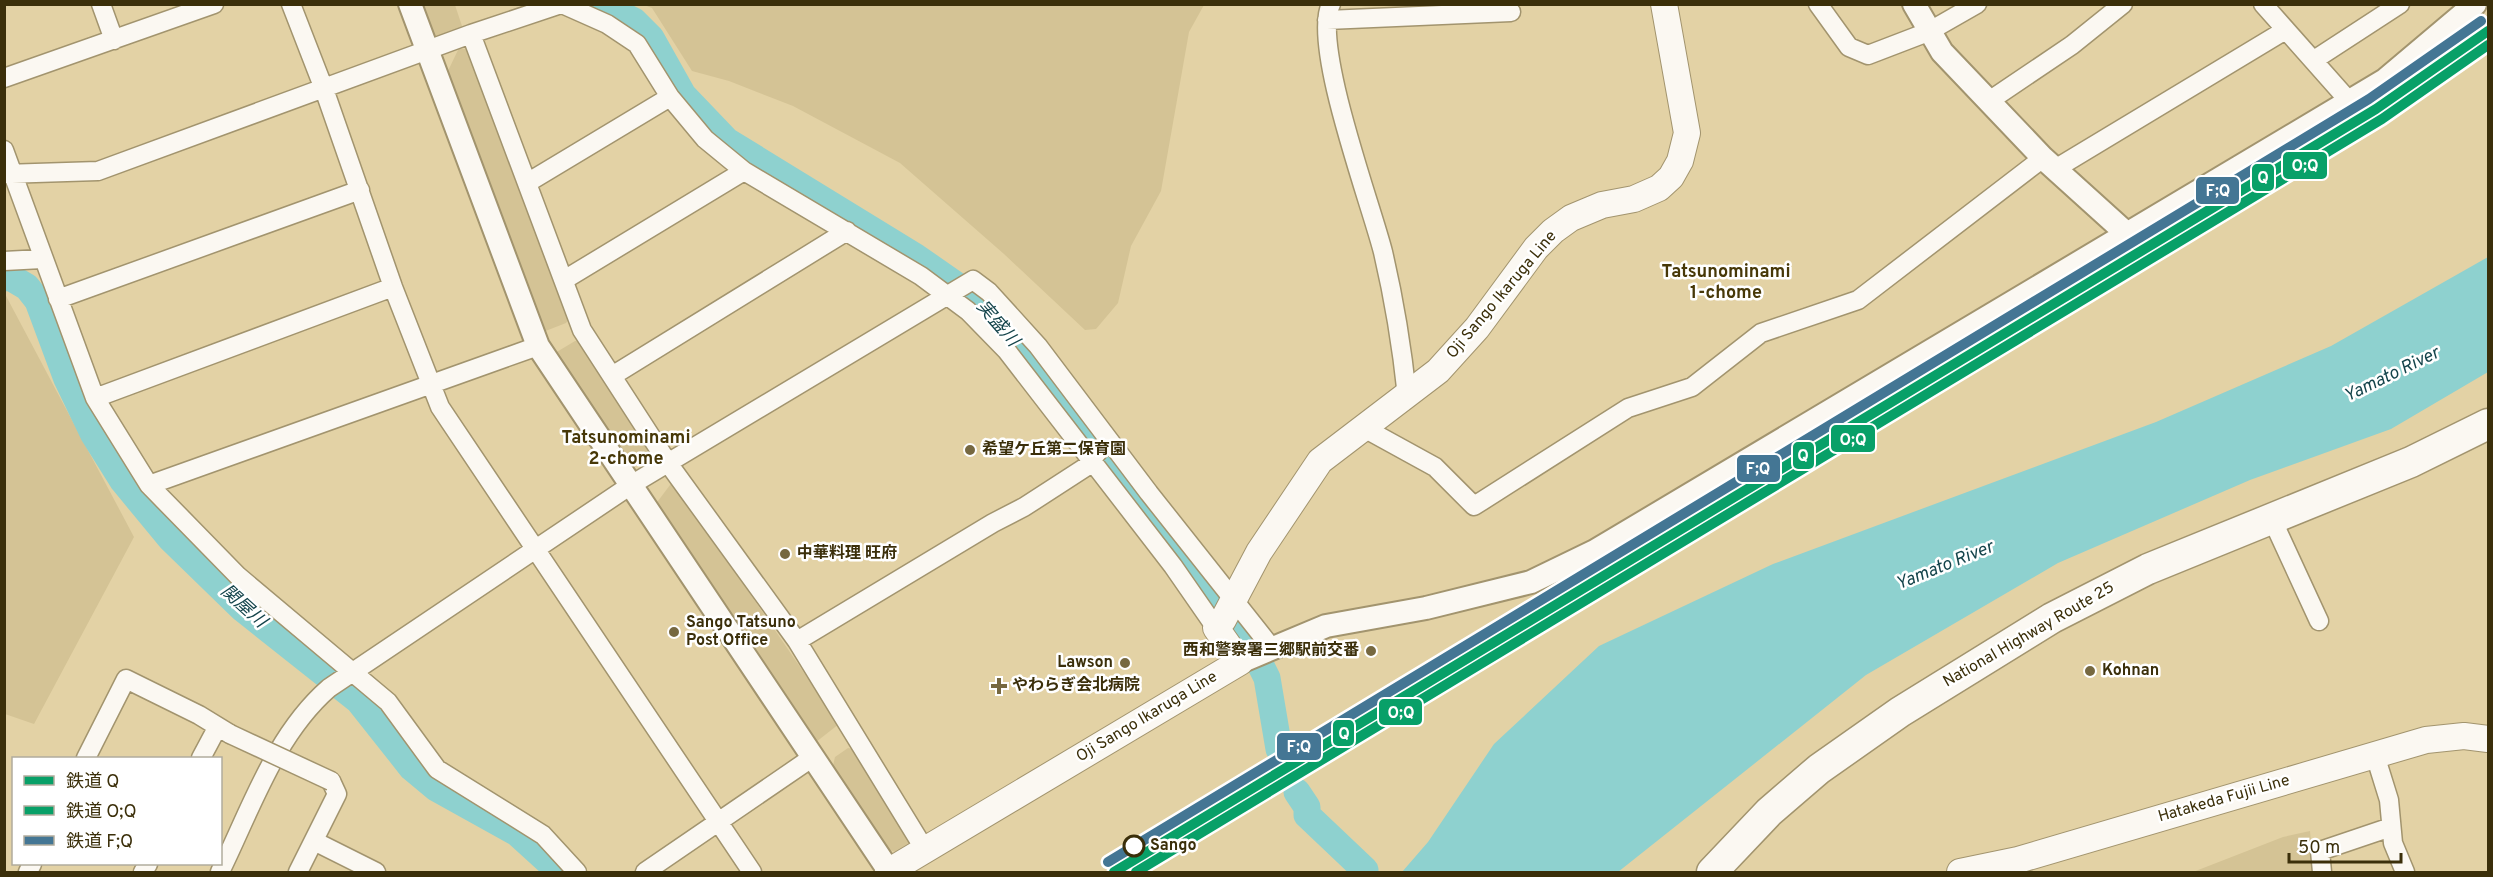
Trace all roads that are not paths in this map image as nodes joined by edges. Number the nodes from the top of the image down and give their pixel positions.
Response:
1 (101, 4) edge
2 (214, 4) edge
3 (291, 4) edge
4 (410, 4) edge
5 (561, 4) edge
6 (1664, 4) edge
7 (1818, 4) edge
8 (1914, 4) edge
9 (1977, 4) edge
10 (2123, 4) edge
11 (2400, 4) edge
12 (2475, 4) edge
13 (2265, 5) edge
14 (1329, 12) edge
15 (1511, 12) dead end
16 (2284, 31) junction
17 (1928, 32) junction
18 (471, 34) junction
19 (114, 40) junction
20 (426, 52) junction
21 (2314, 60) junction
22 (4, 78) edge
23 (324, 89) junction
24 (670, 97) junction
25 (1989, 101) junction
26 (2349, 101) junction
27 (4, 150) edge
28 (2049, 164) junction
29 (744, 171) junction
30 (9, 173) edge
31 (527, 183) junction
32 (360, 190) junction
33 (847, 231) junction
34 (2126, 233) junction
35 (42, 259) junction
36 (4, 261) edge
37 (564, 280) junction
38 (393, 287) junction
39 (952, 294) junction
40 (58, 299) junction
41 (538, 346) junction
42 (612, 376) junction
43 (431, 383) junction
44 (1407, 396) junction
45 (95, 398) junction
46 (2488, 424) edge
47 (1364, 428) junction
48 (1109, 440) junction
49 (1094, 459) junction
50 (669, 463) junction
51 (149, 484) junction
52 (631, 485) junction
53 (2272, 519) junction
54 (537, 550) junction
55 (1226, 613) junction
56 (2319, 621) dead end
57 (797, 641) junction
58 (1255, 655) junction
59 (348, 675) junction
60 (223, 731) junction
61 (2488, 739) edge
62 (2375, 755) junction
63 (87, 757) edge
64 (203, 757) edge
65 (813, 757) junction
66 (720, 822) junction
67 (2391, 827) junction
68 (314, 841) junction
69 (925, 850) junction
70 (889, 872) edge
71 (220, 873) edge
72 (298, 873) edge
73 (376, 873) edge
74 (577, 873) edge
75 (645, 873) edge
76 (752, 873) edge
77 (1712, 873) edge
78 (1960, 873) edge
79 (2322, 873) edge
80 (2405, 873) edge

1 - 19 street
2 - 19 street
3 - 23 street
4 - 20 street
5 - 18 street
5 - 24 street
6 - 44 main road, Oji Sango Ikaruga Line
7 - 17 street
8 - 17 street
9 - 17 street
10 - 25 street
11 - 21 street
12 - 26 street
13 - 16 street
14 - 15 street
14 - 44 street
16 - 21 street
16 - 28 street
17 - 25 street
18 - 20 street
18 - 31 street
19 - 22 street
20 - 23 street
20 - 41 street
21 - 26 street
23 - 30 street
23 - 32 street
24 - 29 street
24 - 31 street
25 - 28 street
26 - 34 street
27 - 30 street
28 - 34 street
28 - 47 street
29 - 33 street
29 - 37 street
30 - 35 street
31 - 37 street
32 - 38 street
32 - 40 street
33 - 39 street
33 - 42 street
34 - 58 street
35 - 36 street
35 - 40 street
37 - 42 street
38 - 43 street
38 - 45 street
39 - 48 street
39 - 49 street
39 - 50 street
40 - 45 street
41 - 43 street
41 - 52 street
42 - 50 street
43 - 51 street
43 - 54 street
44 - 47 main road, Oji Sango Ikaruga Line
45 - 51 street
46 - 53 highway, National Highway Route 25
47 - 55 main road, Oji Sango Ikaruga Line
48 - 49 street
48 - 55 street
49 - 55 street
49 - 57 street
50 - 52 street
50 - 57 street
51 - 59 street
52 - 54 street
52 - 65 street
53 - 56 street
53 - 77 highway, National Highway Route 25
54 - 59 street
54 - 66 street
55 - 58 main road
55 - 58 street
57 - 69 street
58 - 69 main road, Oji Sango Ikaruga Line
59 - 71 street
59 - 74 street
60 - 63 street
60 - 64 street
60 - 68 street, bridge
61 - 62 main road, Hatakeda Fujii Line
62 - 67 street
62 - 78 main road, Hatakeda Fujii Line
65 - 66 street
65 - 70 street
66 - 75 street
66 - 76 street
67 - 79 street
67 - 80 street
68 - 72 street
68 - 73 street
69 - 70 main road, Oji Sango Ikaruga Line

